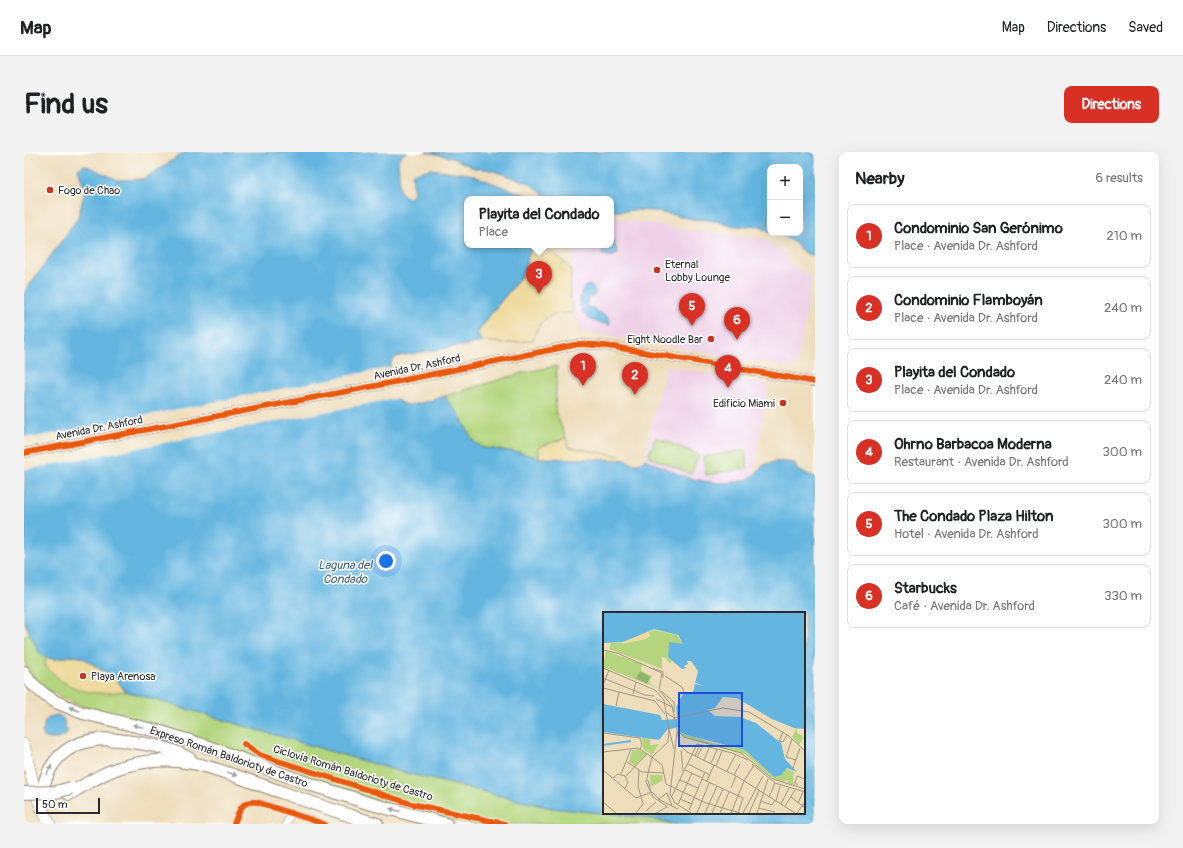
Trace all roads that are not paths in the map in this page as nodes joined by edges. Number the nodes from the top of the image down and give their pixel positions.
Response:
1 (815, 382) edge
2 (24, 453) edge
3 (24, 672) edge
4 (24, 744) edge
5 (195, 762) junction
6 (70, 791) junction
7 (24, 792) edge
8 (24, 800) edge
9 (41, 807) junction
10 (325, 807) junction
11 (291, 813) junction
12 (50, 824) edge
13 (234, 824) edge
14 (286, 824) edge
15 (324, 824) edge
16 (354, 824) edge
17 (376, 824) edge
18 (446, 824) edge

1 - 2 street, Avenida Dr. Ashford
18 -> 3 highway, Expreso Román Baldorioty de Castro
4 - 9 main road
5 - 6 highway, Expreso Román Baldorioty de Castro
9 -> 5 highway
5 -> 10 highway, Expreso Román Baldorioty de Castro
6 - 7 highway, bridge
6 - 8 highway
9 - 12 main road
10 - 16 highway
10 - 17 highway, Expreso Román Baldorioty de Castro
11 - 13 street
11 - 14 street
11 - 15 street

